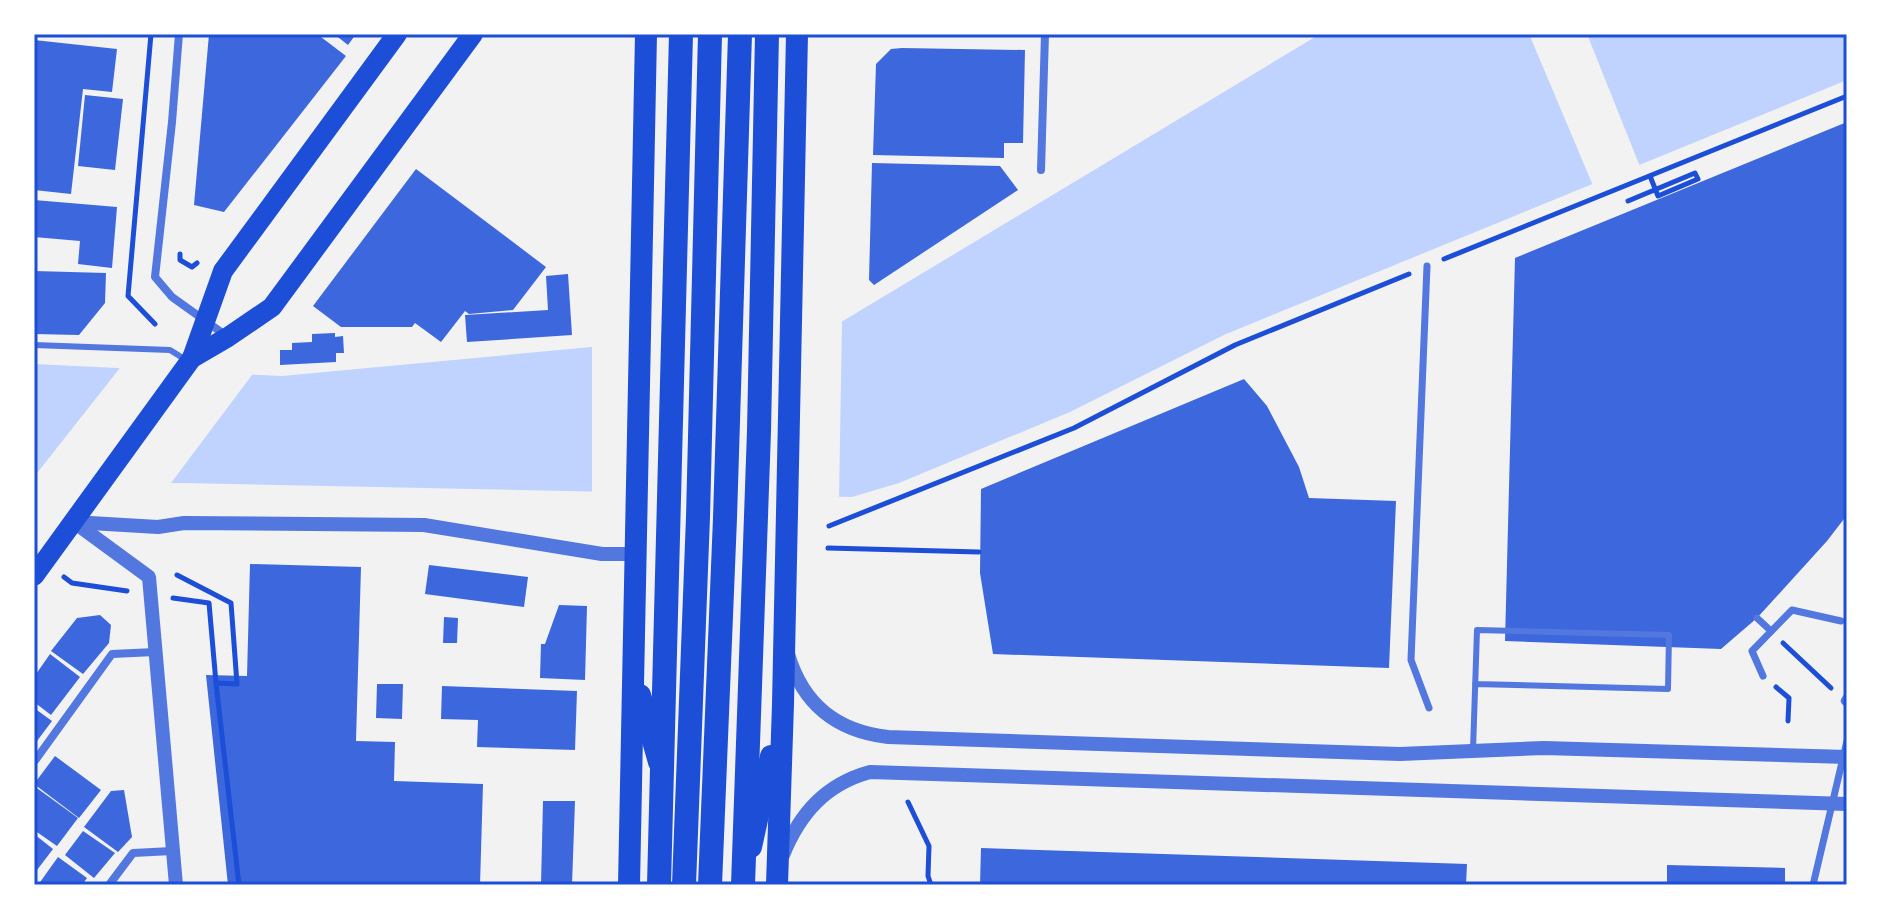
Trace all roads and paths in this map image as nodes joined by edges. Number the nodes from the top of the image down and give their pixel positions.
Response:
1 (151, 34) edge
2 (179, 34) edge
3 (397, 34) edge
4 (473, 34) edge
5 (646, 34) edge
6 (681, 34) edge
7 (710, 34) edge
8 (740, 34) edge
9 (755, 34) edge
10 (767, 34) edge
11 (797, 34) edge
12 (1045, 34) edge
13 (1847, 96) edge
14 (765, 124) junction
15 (1041, 170) dead end
16 (1650, 176) junction
17 (1628, 201) dead end
18 (181, 244) dead end
19 (203, 258) dead end
20 (1427, 266) junction
21 (205, 320) junction
22 (155, 324) dead end
23 (228, 337) junction
24 (34, 345) edge
25 (189, 363) junction
26 (73, 522) junction
27 (829, 526) dead end
28 (828, 548) dead end
29 (979, 552) dead end
30 (636, 554) junction
31 (177, 575) dead end
32 (34, 576) edge
33 (1757, 618) dead end
34 (1841, 621) dead end
35 (1771, 631) junction
36 (784, 640) junction
37 (155, 652) junction
38 (633, 672) junction
39 (1763, 676) dead end
40 (1475, 684) junction
41 (1789, 698) dead end
42 (1846, 700) edge
43 (783, 704) junction
44 (1429, 708) dead end
45 (1788, 721) dead end
46 (1847, 741) edge
47 (1473, 750) junction
48 (1847, 757) edge
49 (34, 762) edge
50 (908, 802) dead end
51 (1847, 804) edge
52 (172, 851) junction
53 (777, 877) edge
54 (109, 885) edge
55 (176, 885) edge
56 (239, 885) edge
57 (629, 885) edge
58 (659, 885) edge
59 (684, 885) edge
60 (710, 885) edge
61 (743, 885) edge
62 (928, 885) edge
63 (1813, 885) edge

1 - 22 path
2 - 21 street
3 - 21 main road
4 - 23 main road
5 - 30 highway
6 - 58 highway
7 - 59 highway
8 - 60 highway
9 - 14 highway
10 - 14 highway
11 - 36 highway
12 - 15 street
13 - 16 path
14 - 61 highway
16 - 17 path
16 - 20 path
18 - 19 path
20 - 27 path
20 - 44 street
21 - 23 street
21 - 25 main road
23 - 25 main road
24 - 25 lane
25 - 26 main road
26 - 30 street
26 - 32 main road
26 - 37 street
28 - 29 path
30 - 38 highway
31 - 56 path
33 - 35 street
34 - 35 street
35 - 39 street
35 - 42 path
36 - 43 highway
36 - 47 street
37 - 49 street
37 - 52 street
38 - 57 highway
38 - 59 highway
40 - 40 lane
40 - 47 lane
41 - 45 path
43 - 53 highway
43 - 61 highway
46 - 63 street
47 - 48 street
50 - 62 path
51 - 53 street
52 - 54 street
52 - 55 street

